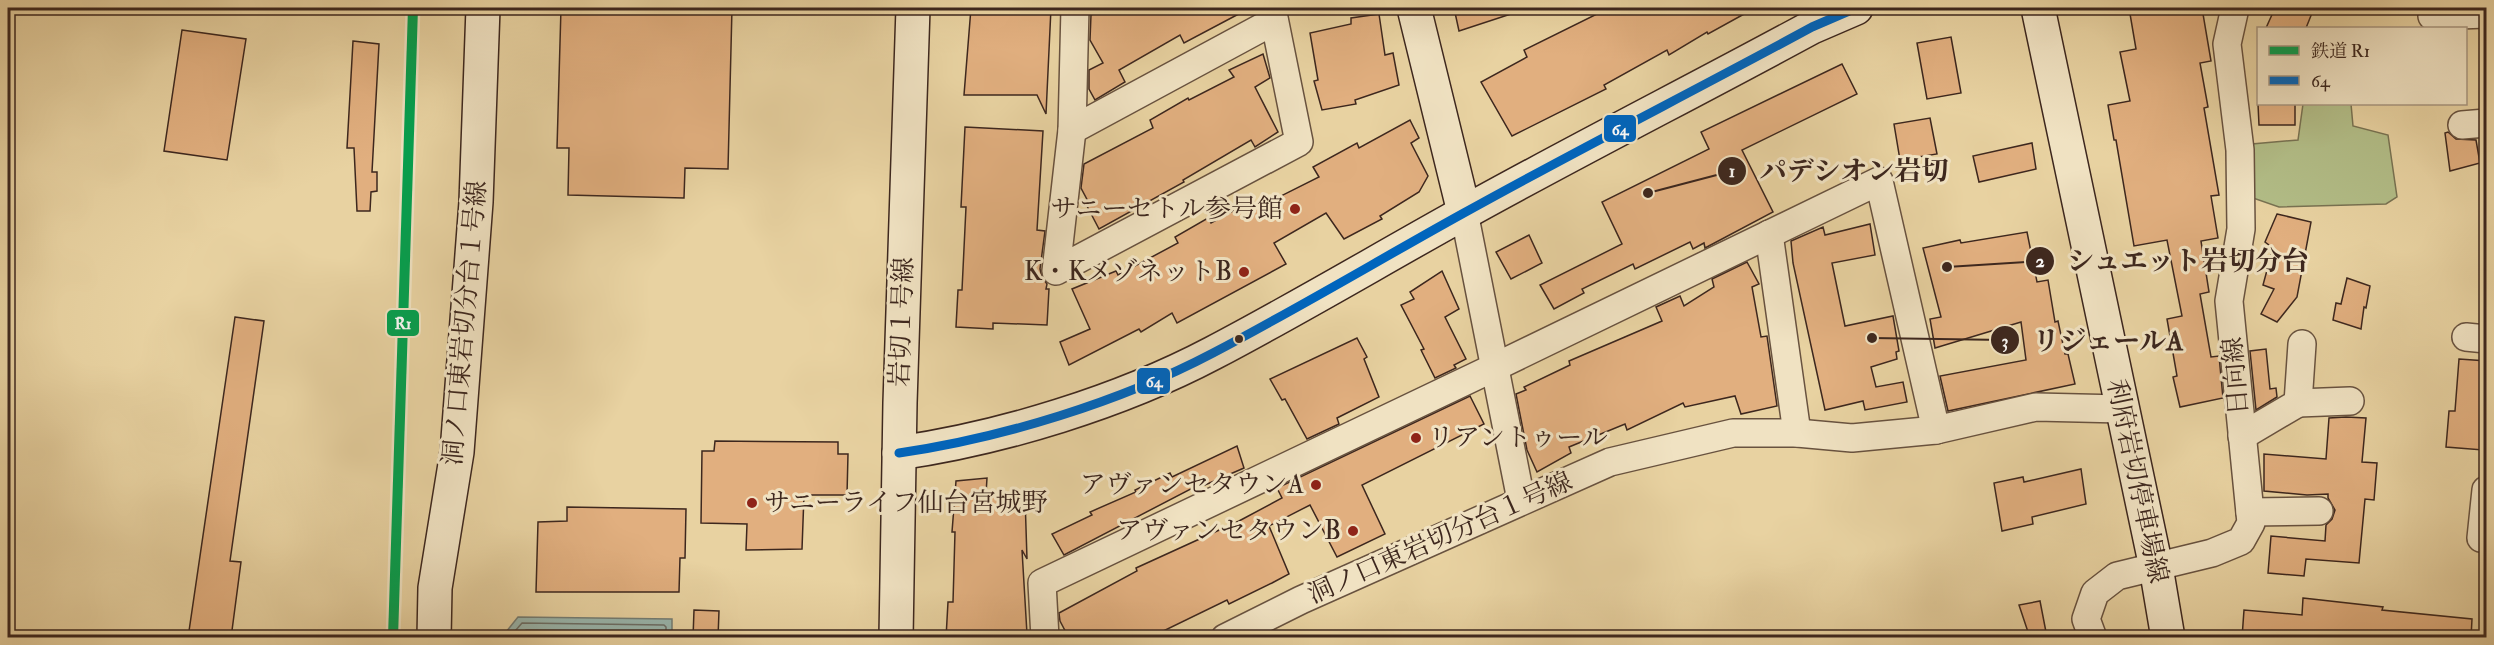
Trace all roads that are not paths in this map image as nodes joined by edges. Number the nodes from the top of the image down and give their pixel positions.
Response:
1 (483, 8) edge
2 (913, 8) edge
3 (1075, 8) edge
4 (1414, 8) edge
5 (1856, 8) edge
6 (2038, 8) edge
7 (2235, 8) edge
8 (1273, 14) edge
9 (2487, 14) edge
10 (2432, 16) dead end
11 (1072, 130) junction
12 (1464, 212) junction
13 (1769, 234) junction
14 (2302, 344) dead end
15 (1495, 367) junction
16 (2350, 401) dead end
17 (2298, 403) junction
18 (2122, 409) junction
19 (1936, 430) junction
20 (1797, 433) junction
21 (2242, 436) junction
22 (899, 453) junction
23 (2487, 490) edge
24 (1521, 500) junction
25 (2319, 511) dead end
26 (2250, 512) junction
27 (2481, 538) dead end
28 (2156, 567) junction
29 (434, 638) edge
30 (896, 638) edge
31 (1045, 638) edge
32 (1226, 638) edge
33 (2093, 638) edge
34 (2168, 638) edge

1 - 29 street, 洞ノ口東岩切分台１号線
2 - 22 street, 岩切１号線
3 - 11 street
4 - 12 street
5 - 12 street
6 - 18 street, 利府岩切停車場線
7 - 21 street, 日向線
8 - 11 street
8 - 11 street
9 - 10 street
12 - 15 street
12 - 22 street
13 - 15 street
13 - 19 street
13 - 20 street
14 - 17 street
15 - 24 street
15 - 31 street
16 - 17 street
17 - 21 street
18 - 19 street, 洞ノ口東岩切分台１号線
18 - 28 street, 利府岩切停車場線
19 - 20 street, 洞ノ口東岩切分台１号線
20 - 24 street, 洞ノ口東岩切分台１号線
21 - 26 street, 日向線
22 - 30 street, 岩切１号線
23 - 27 street
24 - 32 street, 洞ノ口東岩切分台１号線
25 - 26 street
26 - 28 street, 日向線
28 - 33 street, 日向線
28 - 34 street, 利府岩切停車場線

